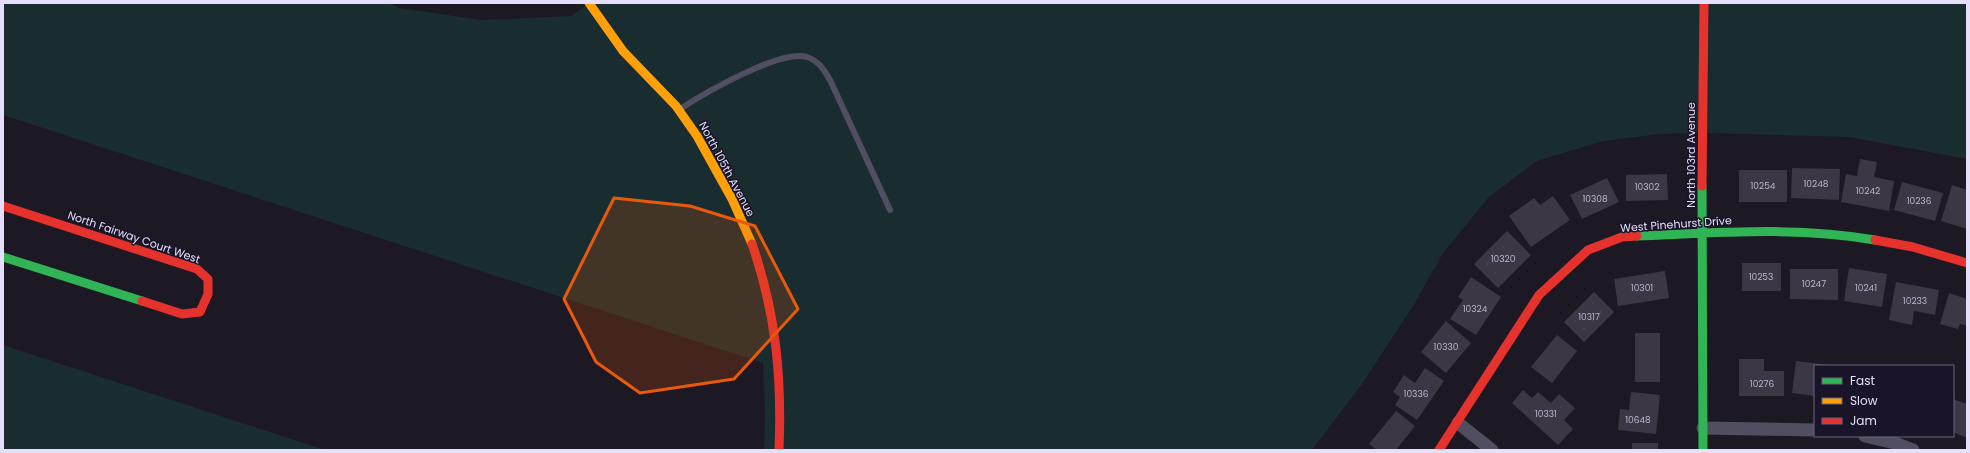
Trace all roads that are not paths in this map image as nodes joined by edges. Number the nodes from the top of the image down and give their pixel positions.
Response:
1 (589, 3) edge
2 (1704, 3) edge
3 (678, 110) junction
4 (3, 206) edge
5 (890, 210) dead end
6 (1704, 233) junction
7 (3, 258) edge
8 (1967, 262) edge
9 (1458, 423) junction
10 (1703, 428) junction
11 (1814, 430) edge
12 (1869, 437) edge
13 (779, 450) edge
14 (1439, 450) edge
15 (1492, 450) edge
16 (1703, 450) edge
17 (1913, 450) edge

1 - 3 street, North 105th Avenue
2 - 6 street, North 103rd Avenue
3 - 5 lane
3 - 13 street, North 105th Avenue
4 - 7 street, North Fairway Court West
6 - 8 street, West Pinehurst Drive
6 - 9 street, West Pinehurst Drive
6 - 10 street, North 103rd Avenue
9 - 14 street, West Pinehurst Drive
9 - 15 street
10 - 11 street
10 - 16 street, North 103rd Avenue
12 - 17 street

